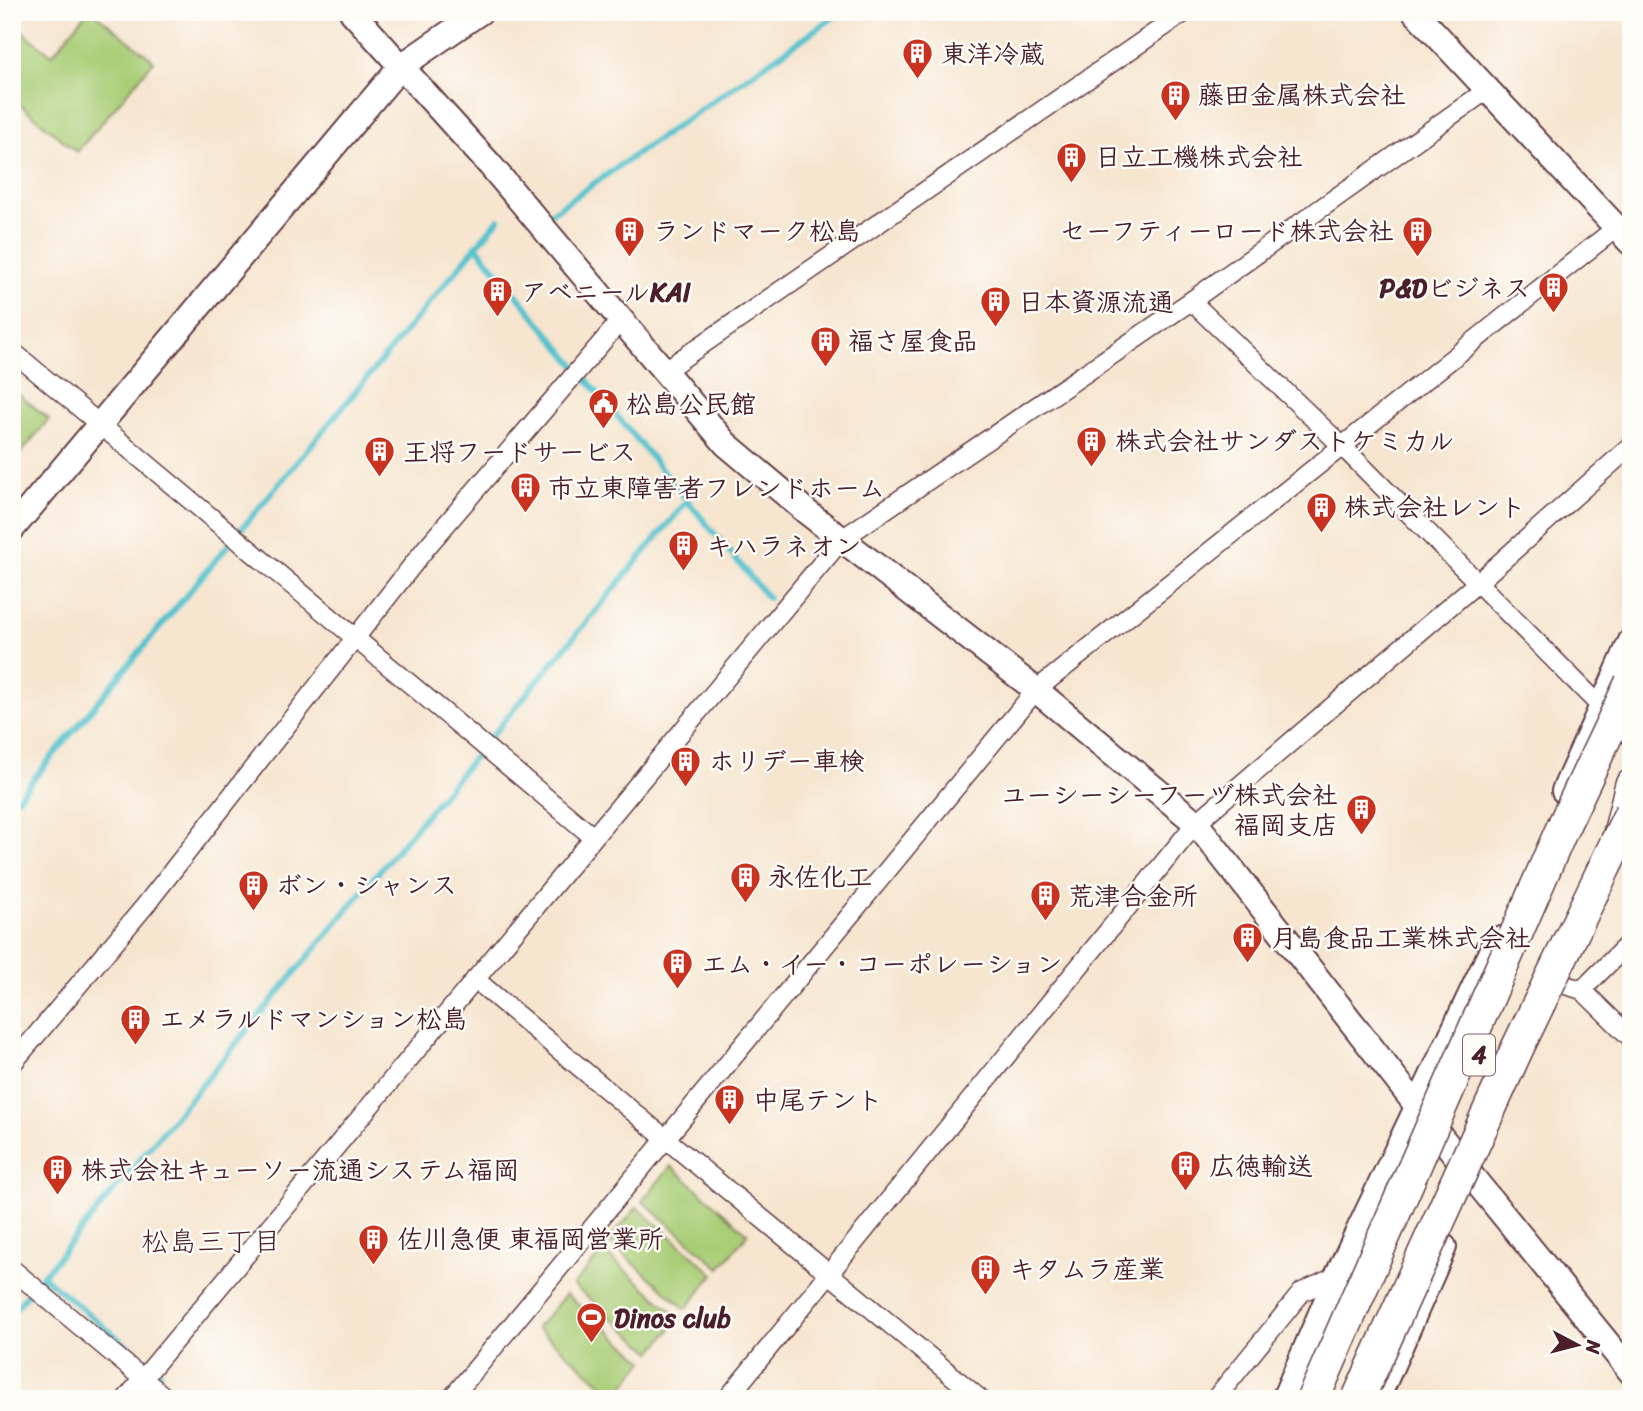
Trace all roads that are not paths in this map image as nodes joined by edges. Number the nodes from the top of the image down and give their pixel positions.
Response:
1 (352, 12) edge
2 (480, 12) edge
3 (1185, 12) edge
4 (1415, 12) edge
5 (400, 67) junction
6 (1487, 90) junction
7 (1624, 235) edge
8 (1191, 301) junction
9 (621, 320) junction
10 (12, 351) edge
11 (664, 371) junction
12 (99, 424) junction
13 (1631, 446) edge
14 (1343, 447) junction
15 (12, 529) edge
16 (842, 540) junction
17 (1476, 584) junction
18 (356, 638) junction
19 (1631, 641) edge
20 (1631, 682) edge
21 (1036, 690) junction
22 (1616, 708) edge
23 (1631, 737) edge
24 (1631, 786) edge
25 (1631, 812) edge
26 (1196, 823) junction
27 (593, 836) junction
28 (1631, 839) edge
29 (1606, 891) junction
30 (1631, 941) edge
31 (474, 979) junction
32 (1572, 987) junction
33 (1631, 1038) edge
34 (12, 1064) edge
35 (1418, 1106) junction
36 (664, 1140) junction
37 (1474, 1179) junction
38 (12, 1269) edge
39 (830, 1273) junction
40 (1337, 1276) junction
41 (1631, 1372) edge
42 (143, 1379) junction
43 (126, 1399) edge
44 (167, 1399) edge
45 (451, 1399) edge
46 (727, 1399) edge
47 (980, 1399) edge
48 (1215, 1399) edge
49 (1284, 1399) edge
50 (1312, 1399) edge
51 (1330, 1399) edge
52 (1358, 1399) edge
53 (1377, 1399) edge

1 - 5 street
2 - 5 street
3 - 11 street
4 - 6 street
5 - 9 street
5 - 12 street
6 - 7 street
6 - 8 street
7 - 14 street
8 - 14 street
8 - 16 street
9 - 11 street
9 - 18 street
10 - 12 street
11 - 16 street
12 - 15 street
12 - 18 street
13 - 17 street
14 - 17 street
14 - 21 street
16 - 21 street
16 - 27 street
17 - 22 street
17 - 26 street
18 - 27 street
18 - 34 street
19 - 22 street
20 - 50 highway, bridge
21 - 26 street
21 - 36 street
22 - 23 street
22 - 35 street
22 - 51 highway, 4
24 - 29 highway
25 - 52 highway, 4, bridge
26 - 35 street
26 - 39 street
27 - 31 street
28 - 29 street
29 - 32 street
30 - 32 street
31 - 36 street
31 - 42 street
32 - 33 street
32 - 37 street
35 - 37 street
35 - 40 street
36 - 39 street
36 - 45 street
37 - 41 street
37 - 53 street
38 - 42 street
39 - 46 street
39 - 47 street
40 - 48 street
40 - 49 street
42 - 43 street
42 - 44 street

